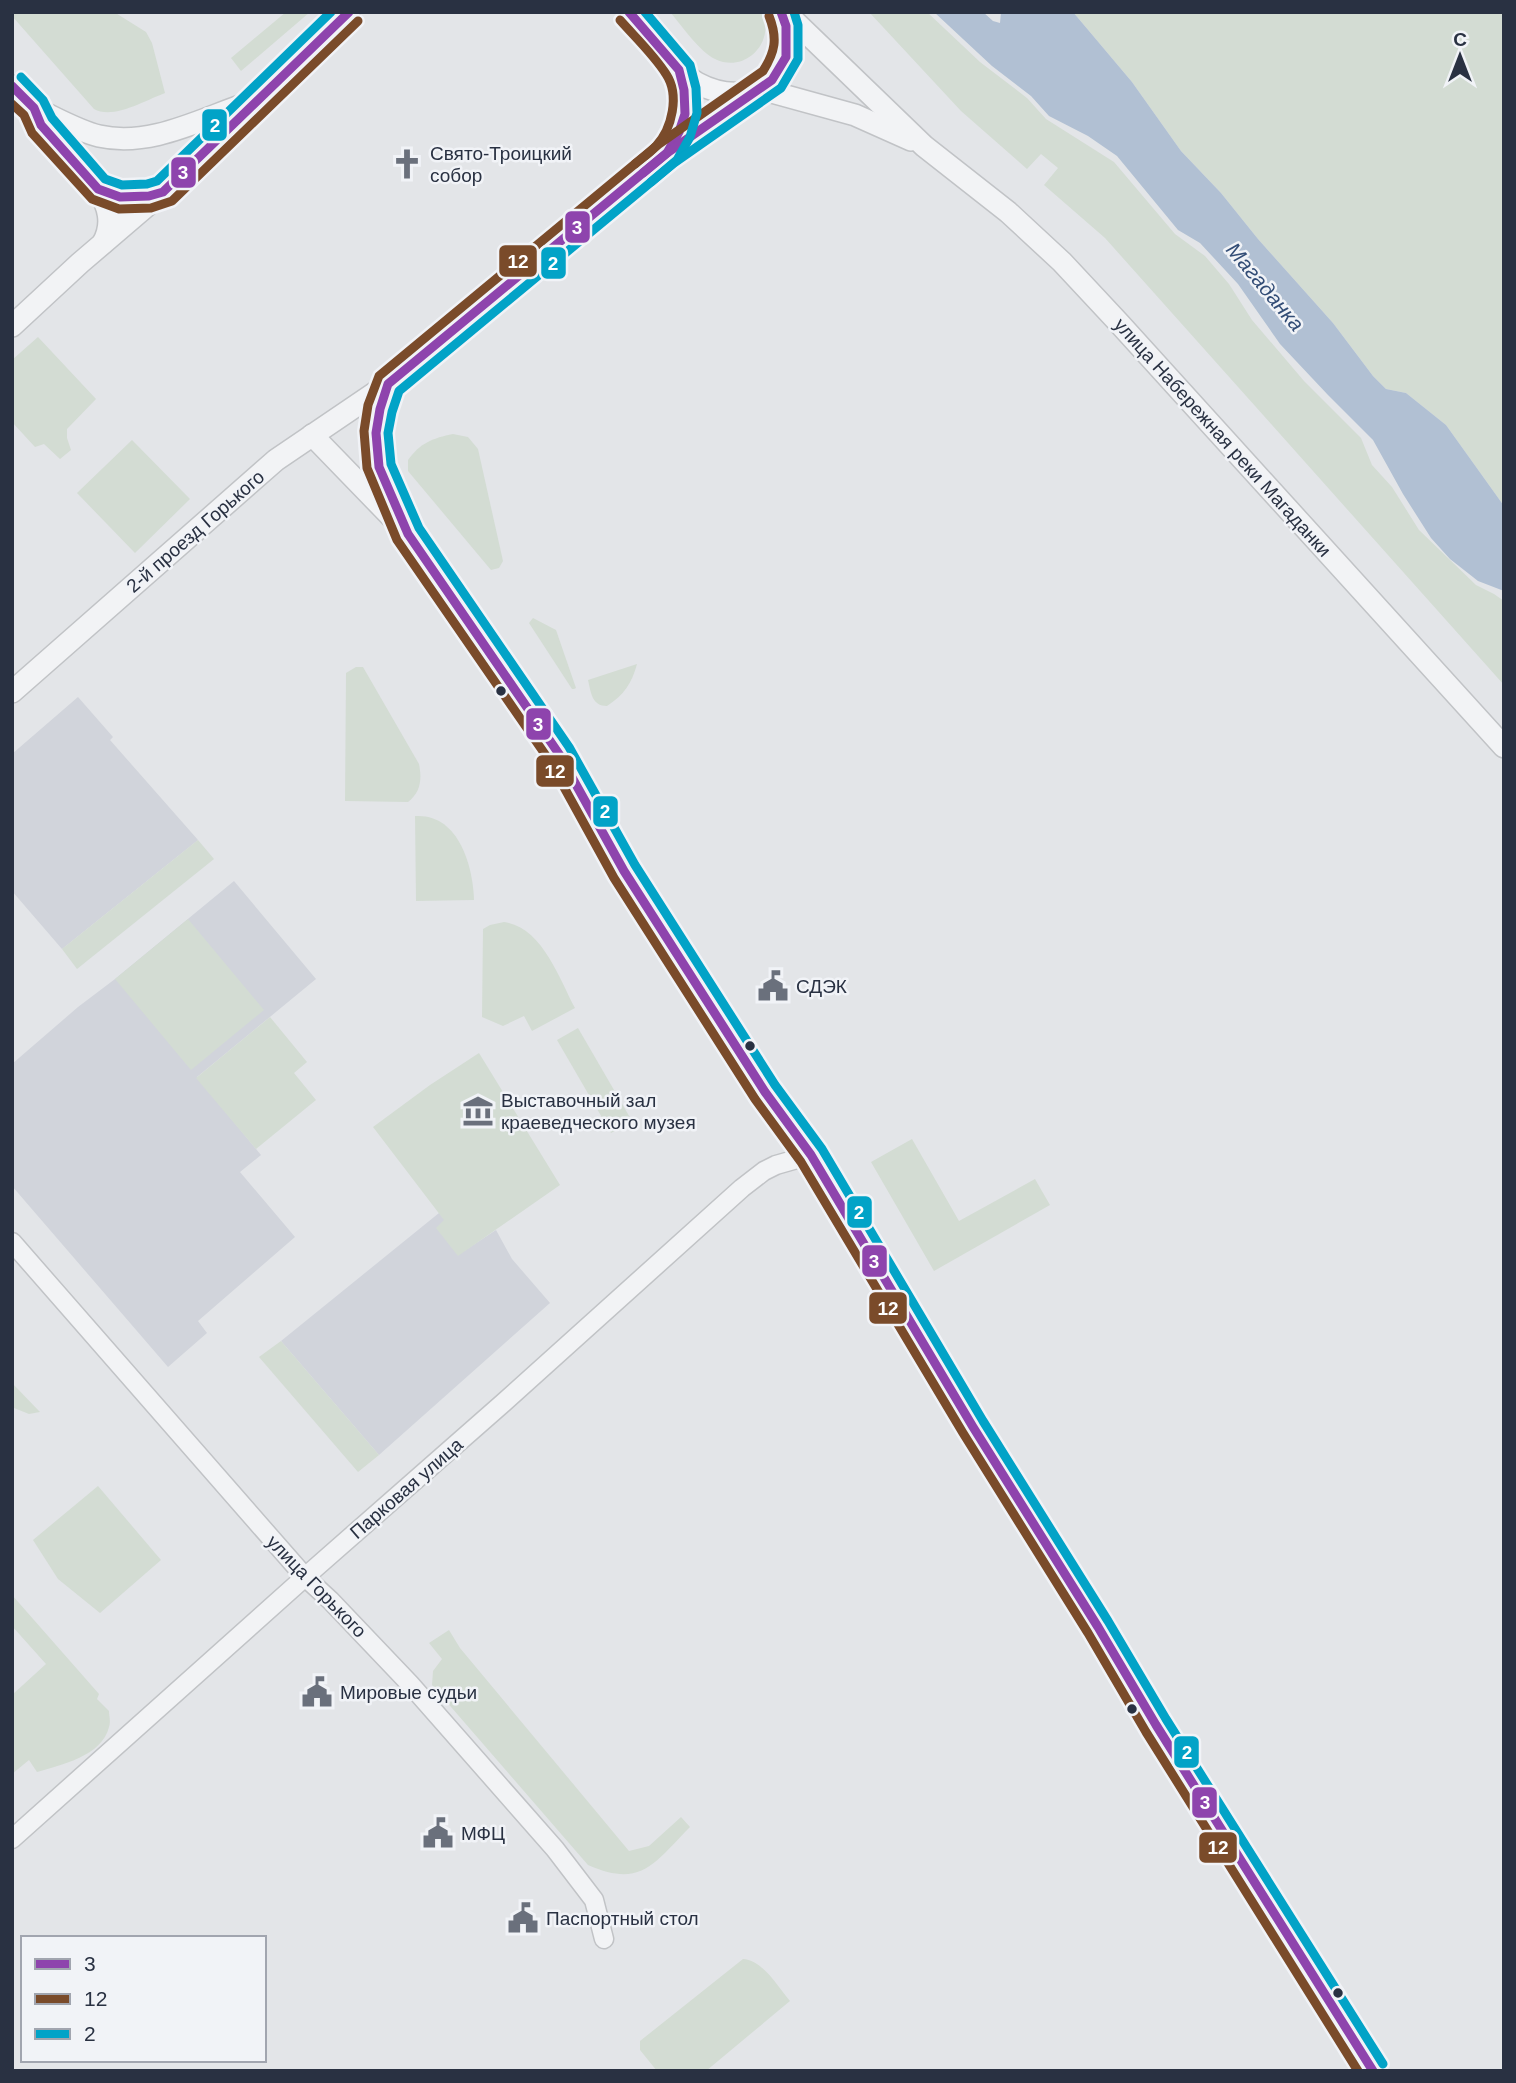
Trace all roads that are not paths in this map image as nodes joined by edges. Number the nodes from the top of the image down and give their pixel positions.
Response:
1 (349, 12) edge
2 (629, 12) edge
3 (783, 12) edge
4 (679, 70) junction
5 (12, 86) edge
6 (761, 89) junction
7 (257, 100) junction
8 (34, 108) junction
9 (923, 146) junction
10 (667, 153) junction
11 (98, 189) junction
12 (163, 192) junction
13 (103, 243) junction
14 (12, 326) edge
15 (388, 384) junction
16 (312, 435) junction
17 (408, 534) junction
18 (12, 692) edge
19 (1504, 747) edge
20 (811, 1156) junction
21 (12, 1242) edge
22 (304, 1577) junction
23 (12, 1839) edge
24 (604, 1939) dead end
25 (1373, 2071) edge

1 - 7 street
2 - 4 street
3 - 6 street, 2-й проезд Горького
3 - 9 street, улица Набережная реки Магаданки
4 - 6 street
4 - 10 street
5 - 8 street
6 - 9 street, улица Набережная реки Магаданки
6 - 10 street, 2-й проезд Горького
7 - 8 street
7 - 12 street
8 - 11 street
9 - 19 street, улица Набережная реки Магаданки
10 - 15 street, 2-й проезд Горького
11 - 12 street
11 - 13 street
12 - 13 street
13 - 14 street
15 - 16 street, 2-й проезд Горького
15 - 17 street
16 - 17 street
16 - 18 street, 2-й проезд Горького
17 - 20 street
20 - 22 street, Парковая улица
20 - 25 street
21 - 22 street, улица Горького
22 - 23 street, Парковая улица
22 - 24 street, улица Горького

